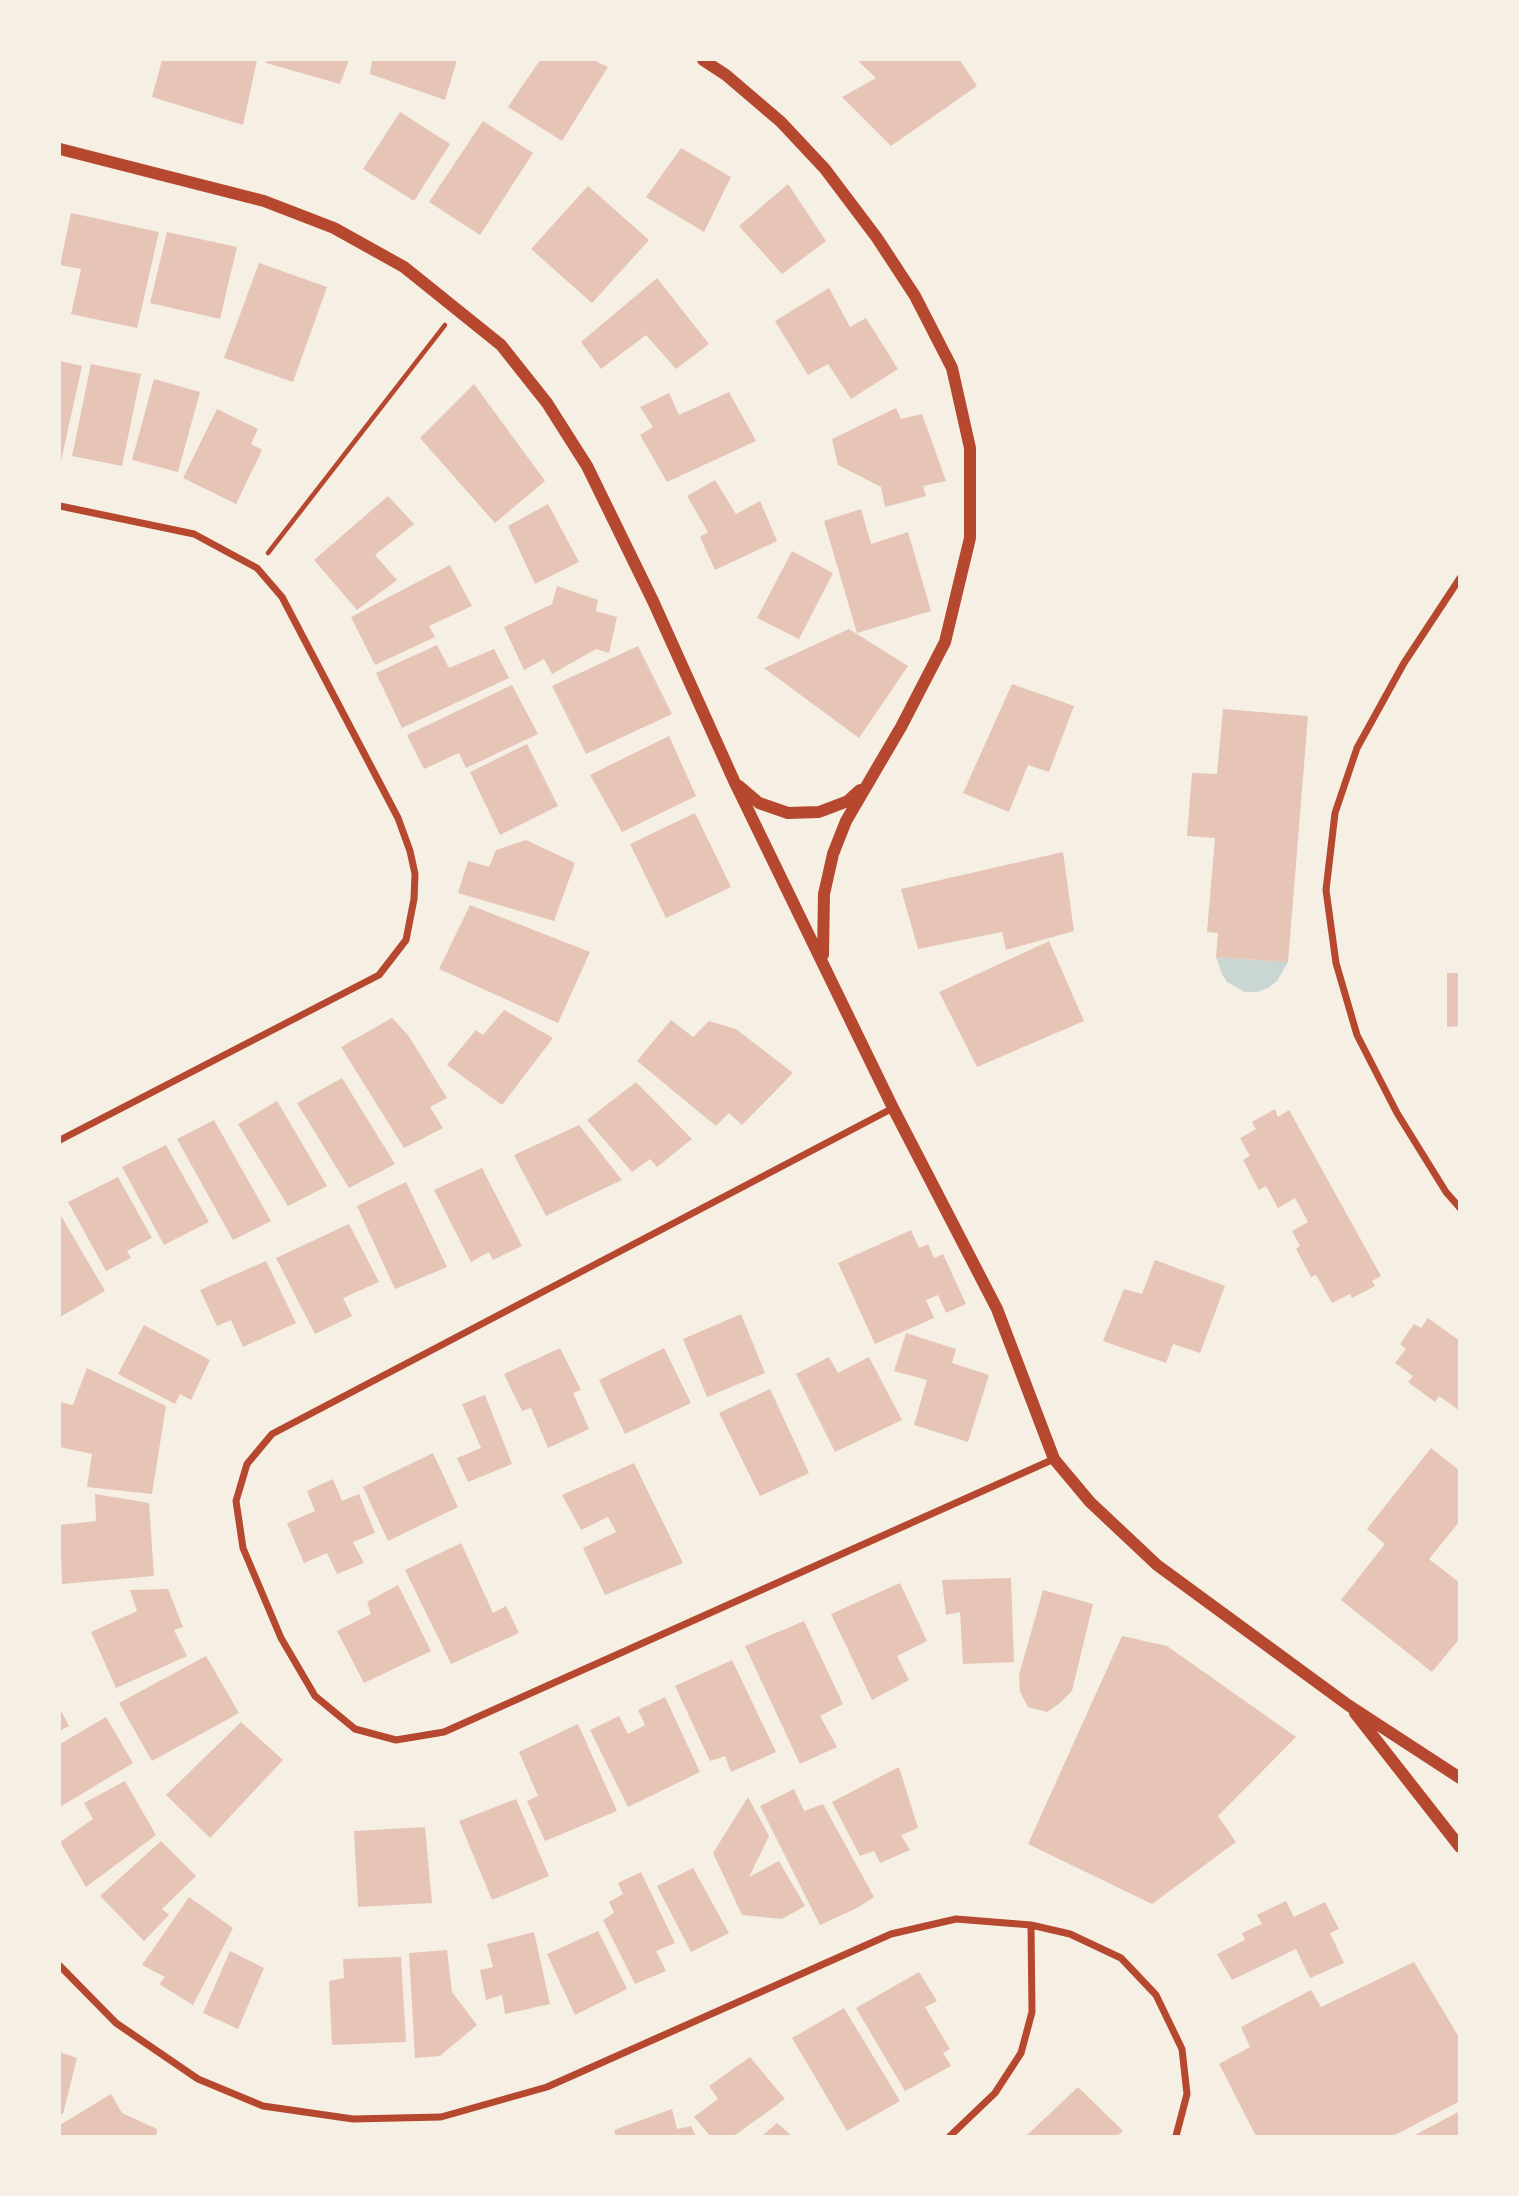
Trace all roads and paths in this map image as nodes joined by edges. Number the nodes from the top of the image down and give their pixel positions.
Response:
1 (703, 60) edge
2 (60, 149) edge
3 (457, 309) junction
4 (60, 506) edge
5 (257, 568) junction
6 (1460, 578) edge
7 (871, 780) junction
8 (735, 783) junction
9 (822, 959) junction
10 (893, 1108) junction
11 (60, 1140) edge
12 (1460, 1208) edge
13 (1054, 1460) junction
14 (1348, 1705) junction
15 (1460, 1778) edge
16 (1460, 1847) edge
17 (1031, 1925) junction
18 (60, 1966) edge
19 (950, 2137) edge
20 (1175, 2137) edge

1 - 7 street
2 - 3 street
3 - 5 path
3 - 8 street
4 - 5 street
5 - 11 street
6 - 12 street
7 - 8 street
7 - 9 street
8 - 9 street
9 - 10 street
10 - 13 street
10 - 13 street
13 - 14 street
14 - 15 street
14 - 16 street
17 - 18 street
17 - 19 street
17 - 20 street

